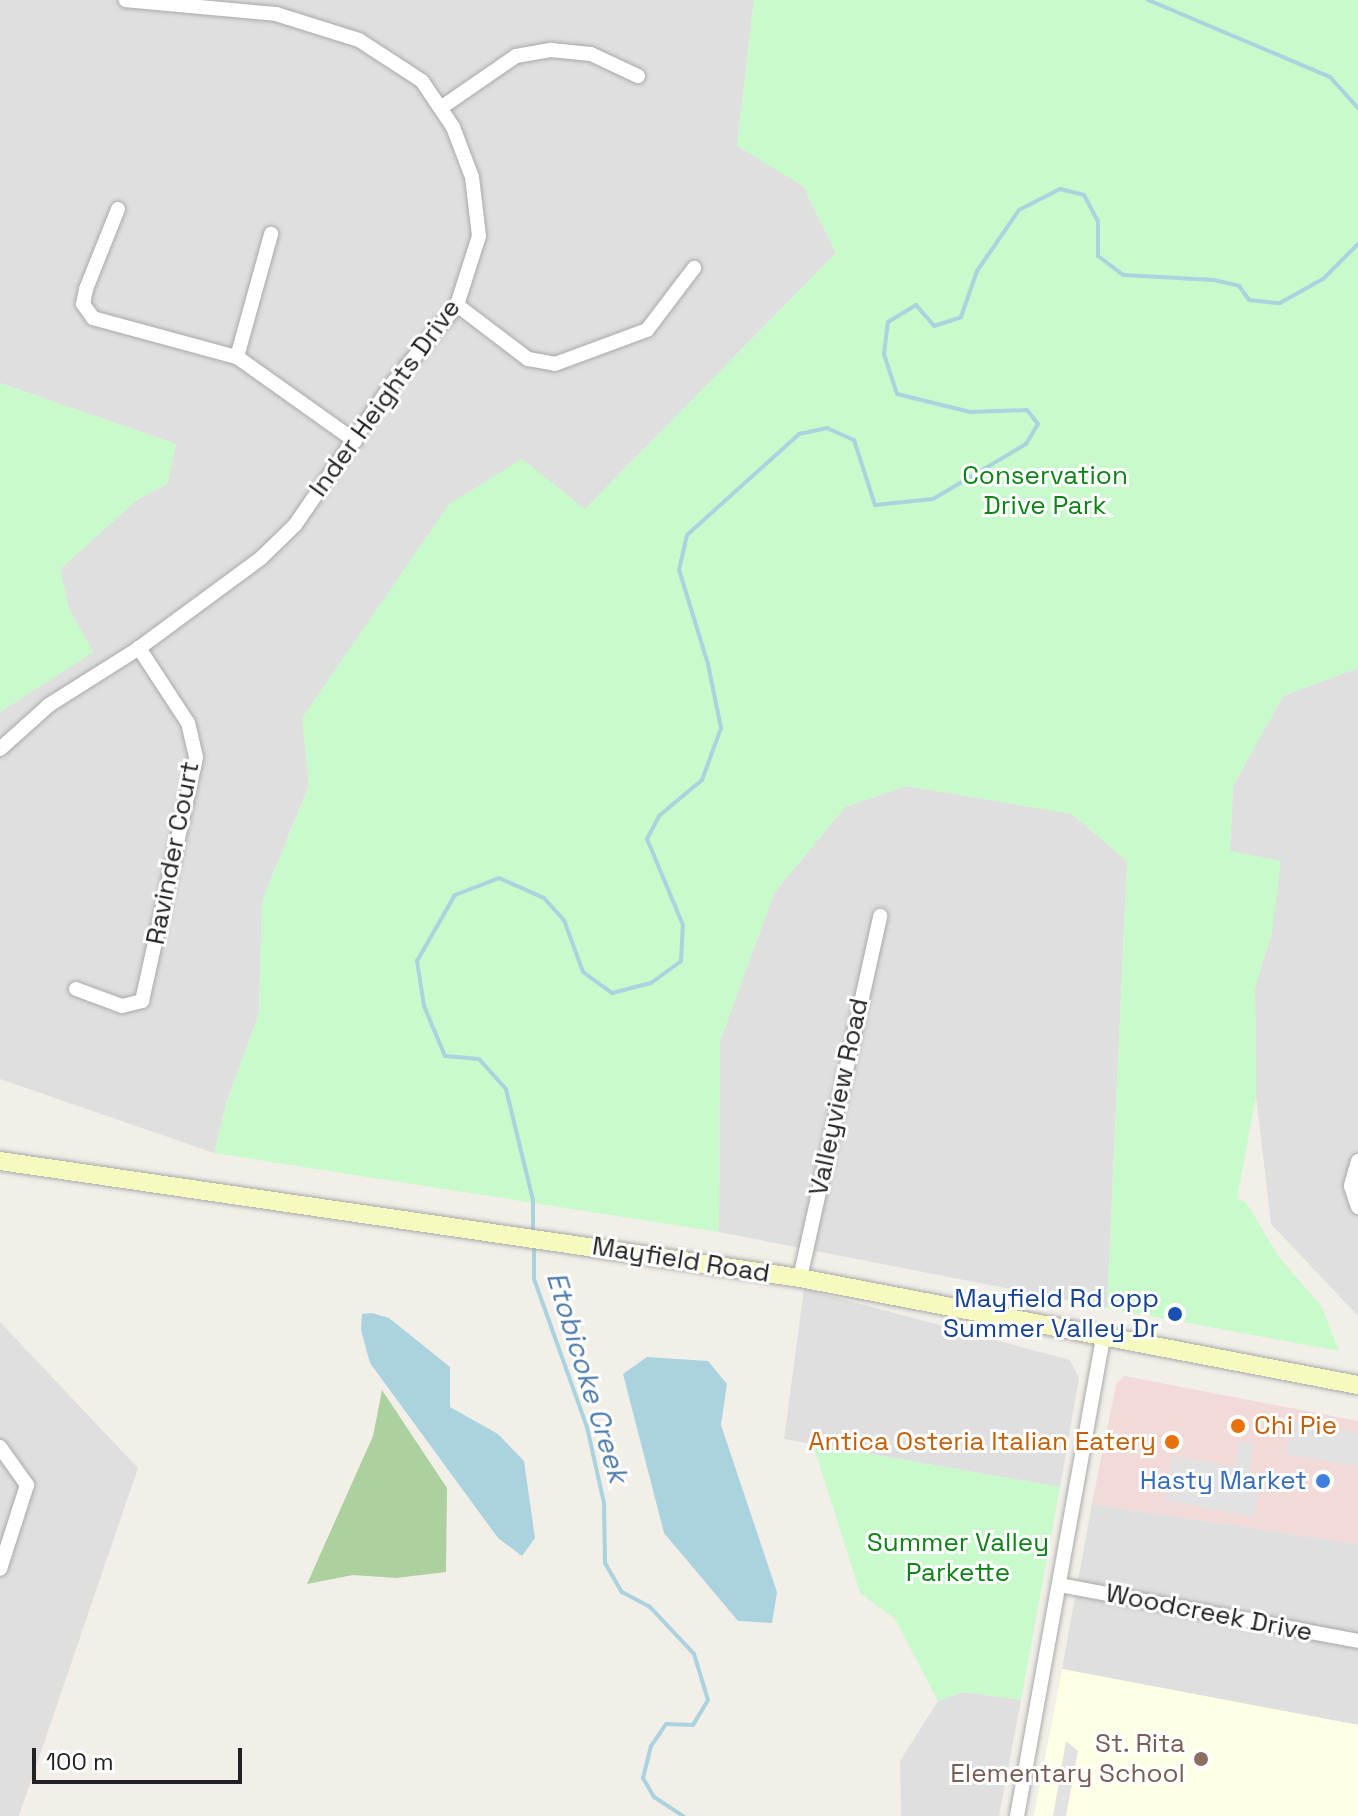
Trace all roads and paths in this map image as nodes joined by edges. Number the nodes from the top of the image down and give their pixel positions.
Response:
1 (126, 0) edge
2 (638, 76) dead end
3 (442, 107) junction
4 (118, 209) dead end
5 (271, 234) dead end
6 (694, 268) dead end
7 (457, 305) junction
8 (237, 357) junction
9 (355, 441) junction
10 (139, 648) junction
11 (0, 749) edge
12 (880, 916) dead end
13 (76, 989) dead end
14 (0, 1161) edge
15 (1358, 1161) edge
16 (1358, 1207) edge
17 (800, 1278) junction
18 (1103, 1338) junction
19 (1358, 1385) edge
20 (0, 1447) edge
21 (0, 1569) edge
22 (1059, 1585) junction
23 (1358, 1641) edge
24 (1017, 1816) edge

1 - 3 street, Inder Heights Drive
2 - 3 street
3 - 7 street, Inder Heights Drive
4 - 8 street
5 - 8 street
6 - 7 street
7 - 9 street, Inder Heights Drive
8 - 9 street
9 - 10 street, Inder Heights Drive
10 - 11 street, Inder Heights Drive
10 - 13 street, Ravinder Court
12 - 17 street, Valleyview Road
14 - 17 main road, Mayfield Road
15 - 16 street
17 - 18 main road, Mayfield Road
18 - 19 main road, Mayfield Road
18 - 22 street
20 - 21 street
22 - 23 street, Woodcreek Drive
22 - 24 street

